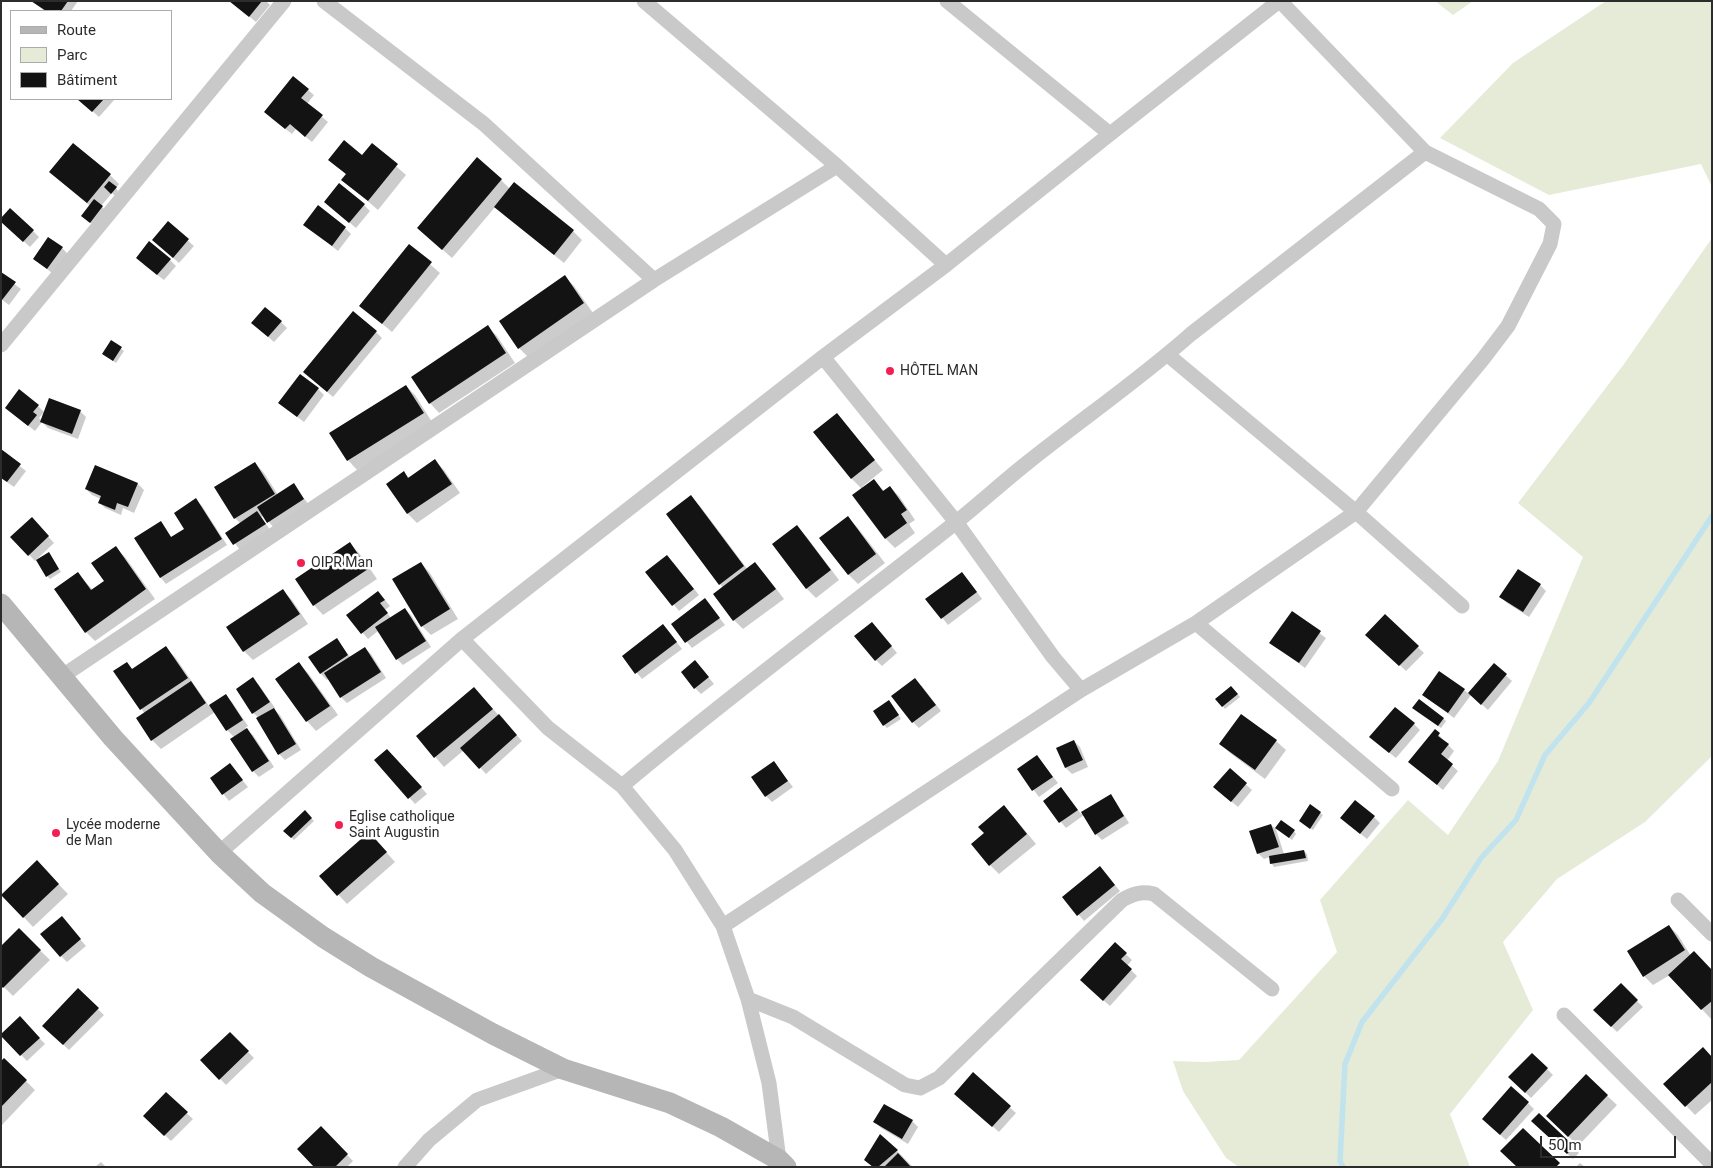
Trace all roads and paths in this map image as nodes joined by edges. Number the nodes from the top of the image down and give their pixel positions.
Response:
1 (284, 1) edge
2 (324, 1) edge
3 (644, 1) edge
4 (947, 1) edge
5 (1280, 1) edge
6 (1110, 134) junction
7 (1425, 152) junction
8 (837, 166) junction
9 (946, 265) junction
10 (654, 280) junction
11 (1, 344) edge
12 (1168, 355) junction
13 (823, 357) junction
14 (1356, 512) junction
15 (956, 522) junction
16 (1, 604) edge
17 (1462, 606) dead end
18 (1196, 623) junction
19 (462, 639) junction
20 (61, 677) junction
21 (1081, 690) junction
22 (622, 786) junction
23 (1392, 789) dead end
24 (219, 853) junction
25 (1678, 900) dead end
26 (723, 926) junction
27 (1712, 934) edge
28 (1272, 989) dead end
29 (748, 999) junction
30 (1564, 1015) dead end
31 (563, 1069) junction
32 (783, 1164) edge
33 (1712, 1164) edge
34 (405, 1167) edge

1 - 11 street
2 - 10 street
3 - 8 street
4 - 6 street
5 - 6 street
5 - 7 street
6 - 9 street
7 - 12 street
7 - 14 street
8 - 9 street
8 - 10 street
9 - 13 street
10 - 20 street
12 - 14 street
12 - 15 street
13 - 15 street
13 - 19 street
14 - 17 street
14 - 18 street
15 - 21 street
15 - 22 street
16 - 20 main road
18 - 21 street
18 - 23 street
19 - 22 street
19 - 24 street
20 - 24 main road
21 - 26 street
22 - 26 street
24 - 31 main road
25 - 27 street
26 - 29 street
28 - 29 street
29 - 32 street
30 - 33 street
31 - 32 main road
31 - 34 street

